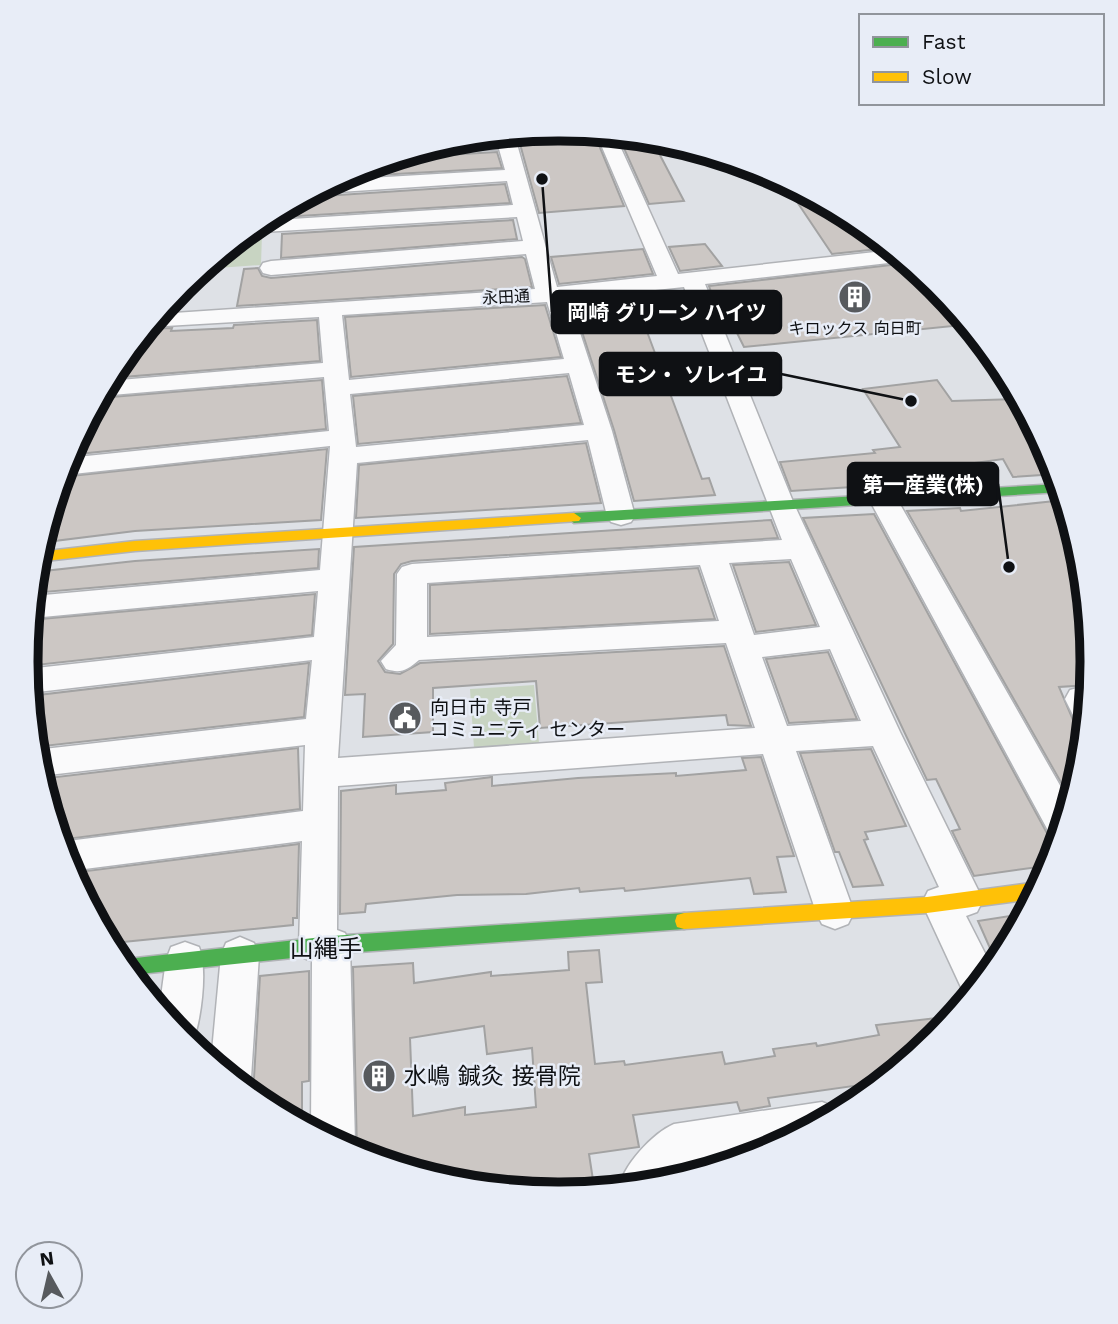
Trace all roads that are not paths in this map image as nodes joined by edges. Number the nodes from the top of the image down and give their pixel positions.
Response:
1 (512, 144) edge
2 (610, 145) edge
3 (515, 175) junction
4 (350, 185) edge
5 (524, 210) junction
6 (281, 222) edge
7 (266, 232) edge
8 (534, 247) junction
9 (886, 258) edge
10 (271, 268) junction
11 (681, 280) junction
12 (552, 294) junction
13 (330, 311) junction
14 (270, 313) junction
15 (167, 320) edge
16 (578, 365) junction
17 (337, 378) junction
18 (116, 388) edge
19 (599, 431) junction
20 (344, 447) junction
21 (77, 466) edge
22 (1050, 489) edge
23 (883, 499) junction
24 (780, 504) junction
25 (621, 516) junction
26 (339, 535) junction
27 (800, 549) junction
28 (50, 555) edge
29 (712, 557) junction
30 (334, 579) junction
31 (42, 606) edge
32 (840, 636) junction
33 (739, 639) junction
34 (328, 647) junction
35 (39, 680) edge
36 (322, 730) junction
37 (883, 732) junction
38 (774, 740) junction
39 (49, 762) edge
40 (321, 773) junction
41 (1057, 814) edge
42 (319, 824) junction
43 (76, 855) edge
44 (1024, 897) edge
45 (953, 902) junction
46 (835, 912) junction
47 (324, 946) junction
48 (240, 955) junction
49 (185, 960) junction
50 (136, 965) edge
51 (976, 973) edge
52 (179, 1017) edge
53 (231, 1066) edge
54 (332, 1131) edge
55 (762, 1141) edge
56 (736, 1149) edge
57 (651, 1174) edge

1 - 3 street
2 - 11 street
3 - 4 street
3 - 5 street
5 - 6 street
5 - 8 street
7 - 10 street
8 - 10 street
8 - 12 street
9 - 11 street, 永田通
10 - 14 street
11 - 12 street, 永田通
11 - 24 street
12 - 13 street, 永田通
12 - 16 street
13 - 14 street, 永田通
13 - 17 street
14 - 15 street, 永田通
16 - 17 street
16 - 19 street
17 - 18 street
17 - 20 street
19 - 20 street
19 - 25 street
20 - 21 street
20 - 26 street
22 - 23 street
23 - 24 street
23 - 41 street
24 - 25 street
24 - 27 street
25 - 26 street
26 - 28 street
26 - 30 street
27 - 29 street
27 - 32 street
29 - 33 street
29 - 33 street
30 - 31 street
30 - 34 street
32 - 33 street
32 - 37 street
33 - 38 street
34 - 35 street
34 - 36 street
36 - 39 street
36 - 40 street
37 - 38 street
37 - 45 street
38 - 40 street
38 - 46 street
40 - 42 street
42 - 43 street
42 - 47 street
44 - 45 street
45 - 46 street
45 - 51 street
46 - 47 street
47 - 48 street
47 - 54 street
48 - 49 street
48 - 53 street
49 - 50 street
49 - 52 street
55 - 56 street
56 - 57 street

